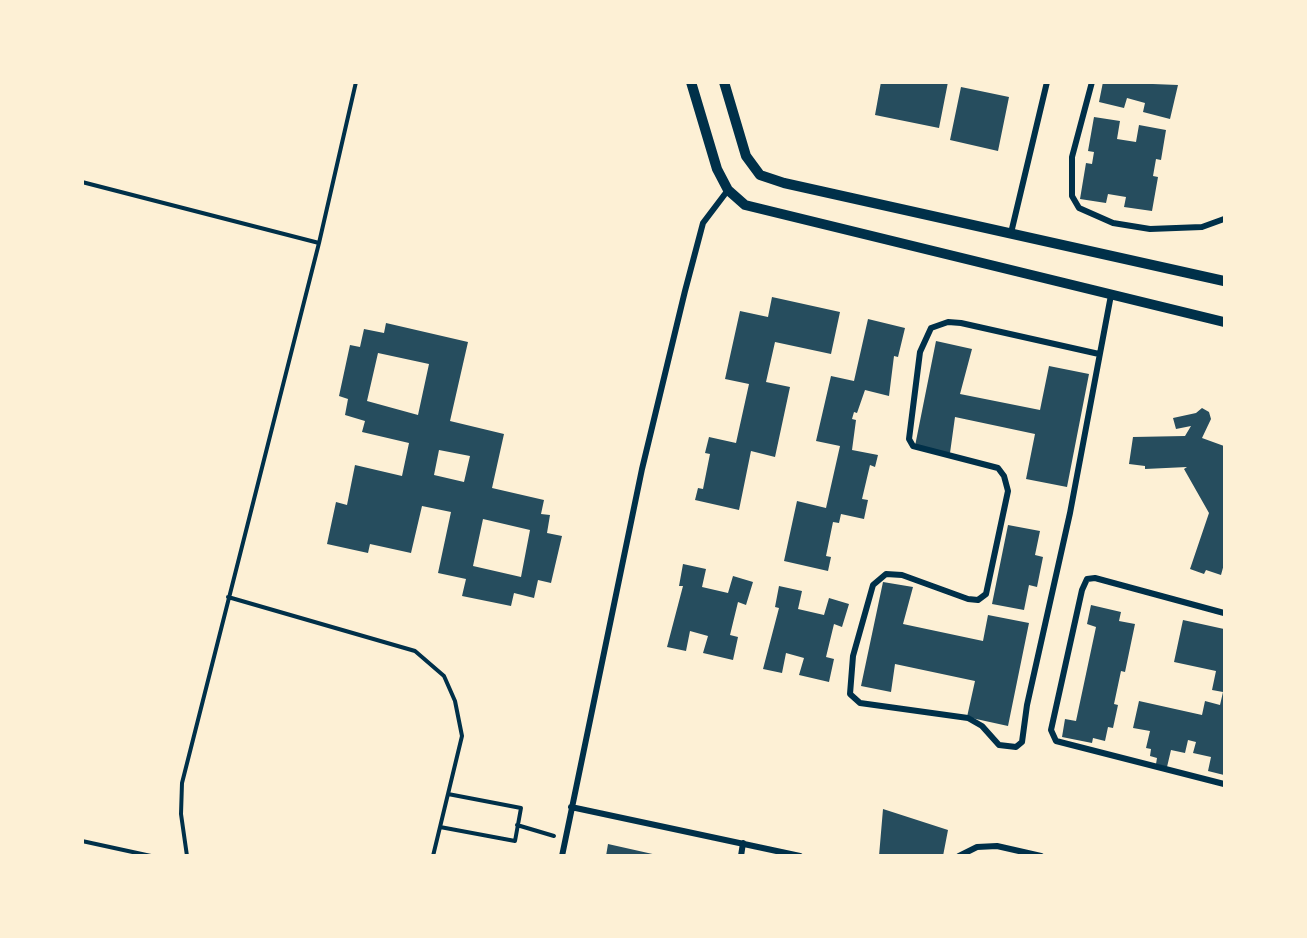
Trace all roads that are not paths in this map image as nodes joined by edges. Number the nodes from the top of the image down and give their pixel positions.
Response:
1 (691, 82) edge
2 (724, 82) edge
3 (1047, 82) edge
4 (1092, 82) edge
5 (728, 190) junction
6 (1224, 219) edge
7 (1011, 233) junction
8 (1224, 281) edge
9 (1111, 295) junction
10 (1224, 322) edge
11 (1100, 354) junction
12 (1224, 613) edge
13 (1224, 784) edge
14 (571, 807) junction
15 (743, 843) junction
16 (562, 855) edge
17 (741, 855) edge
18 (800, 855) edge
19 (959, 855) edge
20 (1041, 855) edge

1 - 5 street
2 - 7 street
3 - 7 street
4 - 6 street
5 - 9 street
5 - 14 street
7 - 8 street
9 - 10 street
9 - 11 street
11 - 11 street
12 - 13 street
14 - 15 street
14 - 16 street
15 - 17 street
15 - 18 street
19 - 20 street

